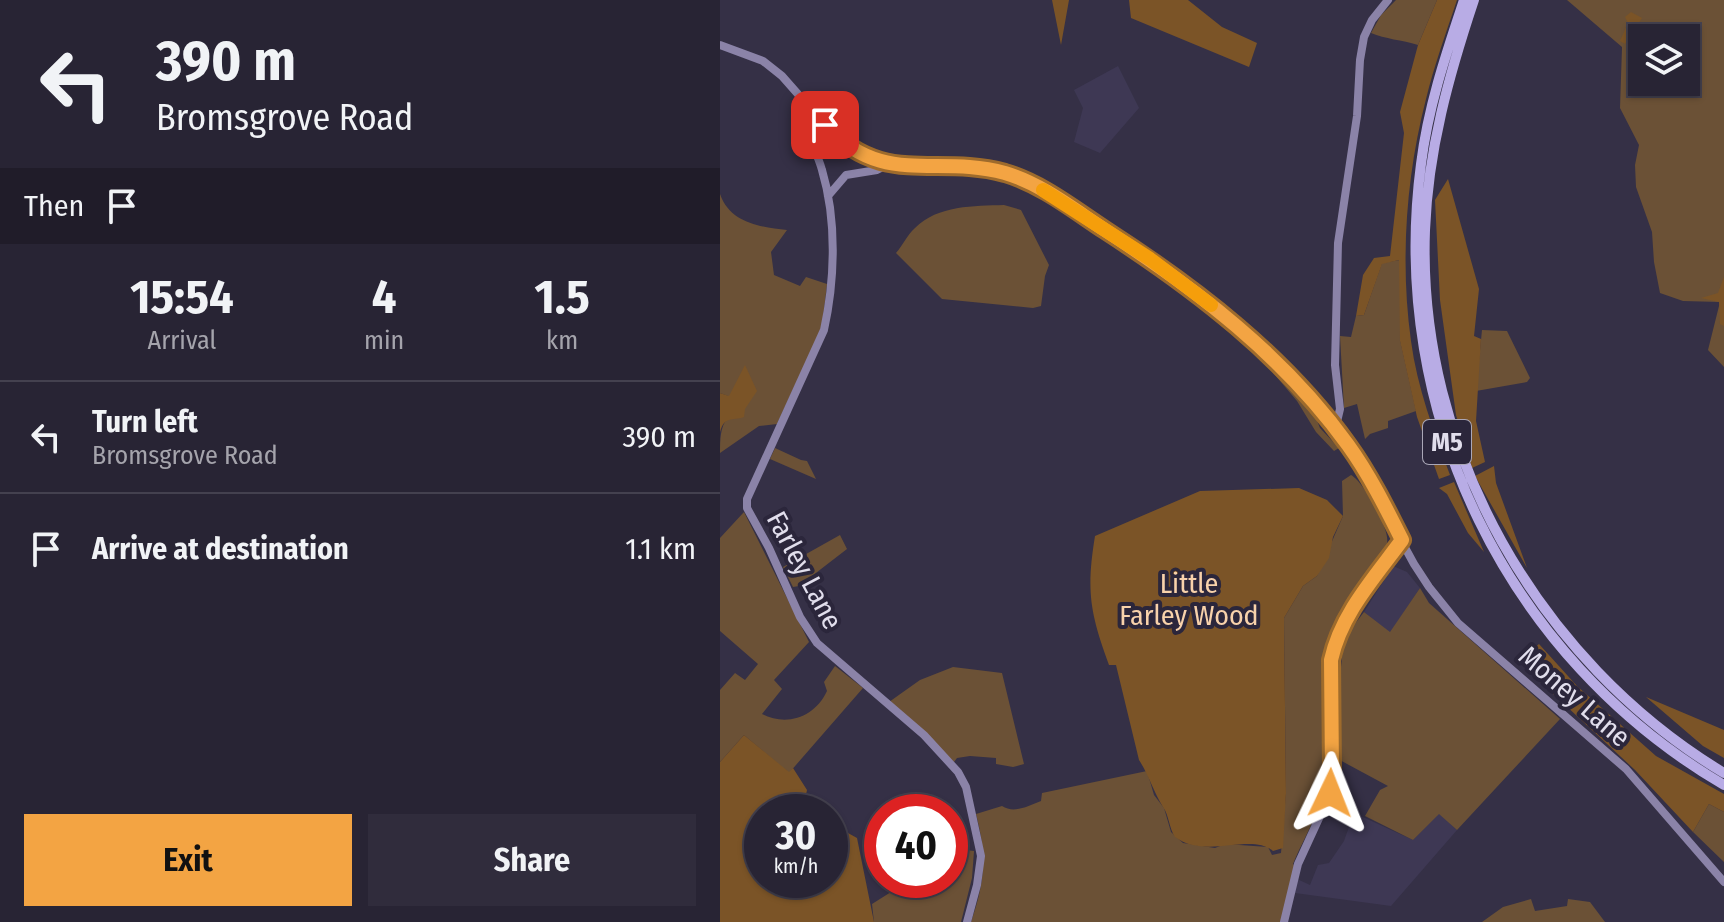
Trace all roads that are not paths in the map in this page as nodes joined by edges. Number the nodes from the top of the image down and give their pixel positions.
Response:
1 (1388, 0) edge
2 (1464, 0) edge
3 (1474, 0) edge
4 (720, 45) edge
5 (801, 100) junction
6 (888, 165) junction
7 (828, 196) junction
8 (1335, 430) junction
9 (1402, 540) junction
10 (1724, 773) edge
11 (1724, 785) edge
12 (1724, 882) edge
13 (967, 922) edge
14 (1284, 922) edge

1 - 8 street
2 - 11 highway, M5
3 - 10 highway, M5
4 - 5 street
5 - 6 street
5 - 7 street, Farley Lane
6 - 7 street
6 - 8 street, Money Lane
7 - 13 street, Farley Lane
8 - 9 street, Money Lane
9 - 12 street, Money Lane
9 - 14 street

